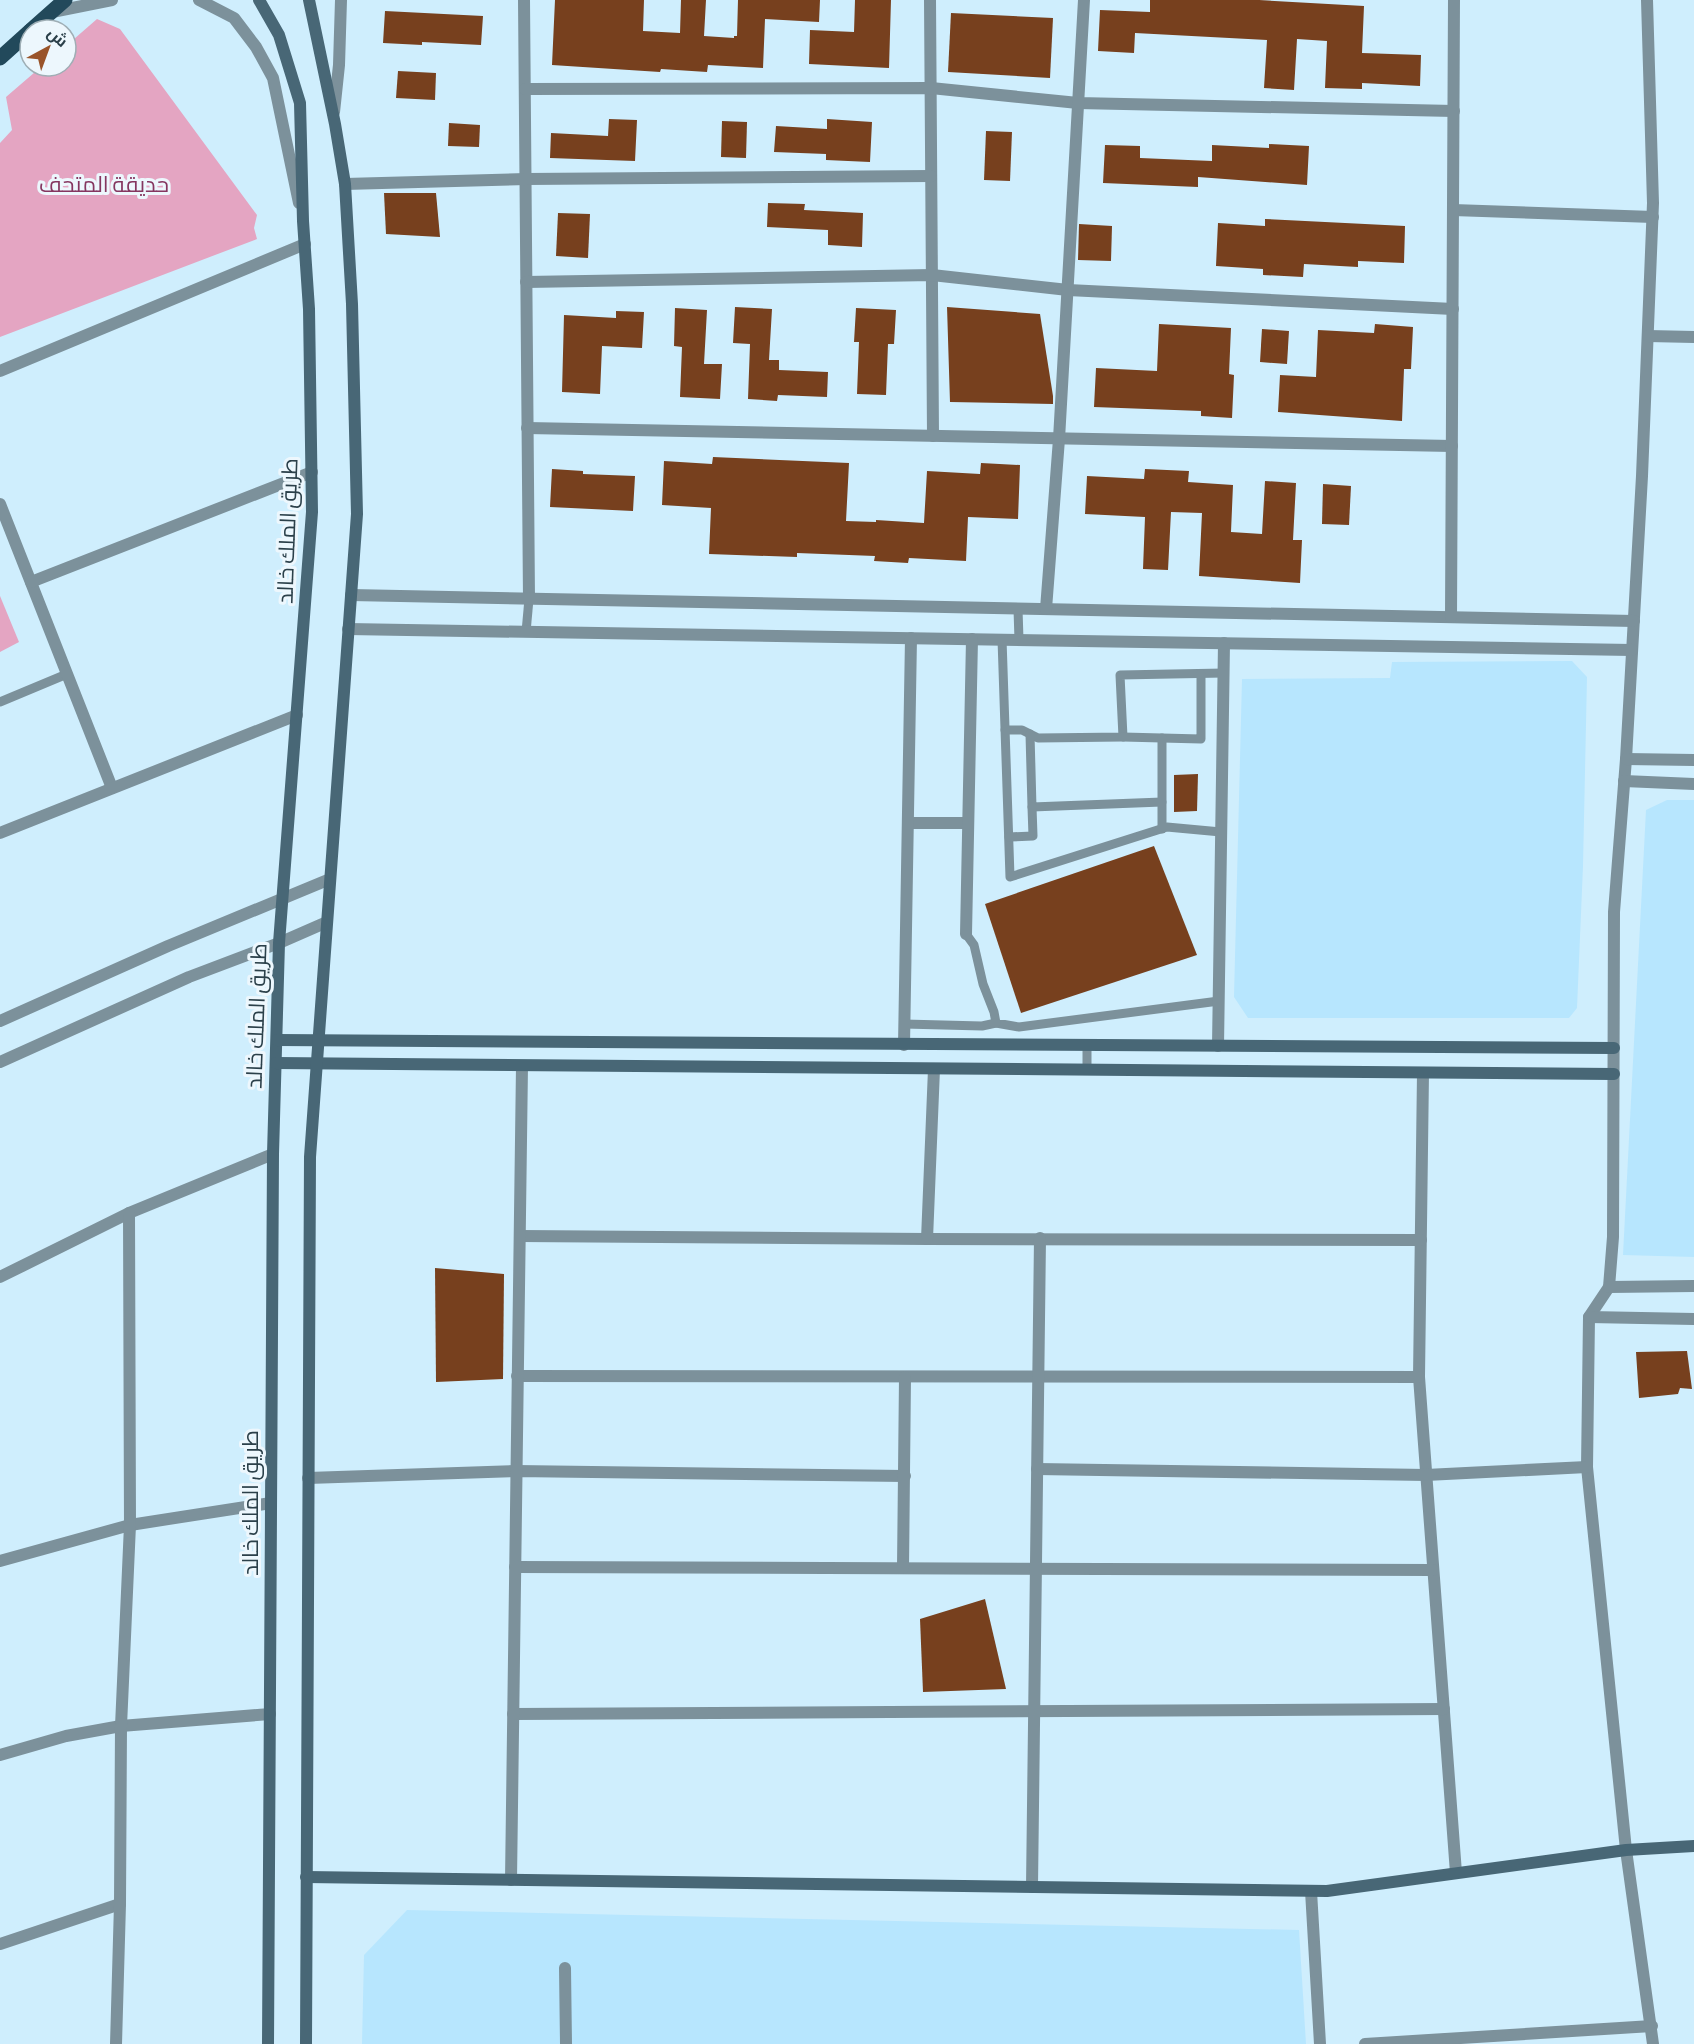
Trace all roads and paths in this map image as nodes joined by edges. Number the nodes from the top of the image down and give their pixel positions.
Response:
1 (65, 0) edge
2 (112, 0) edge
3 (199, 0) edge
4 (259, 0) edge
5 (309, 0) edge
6 (341, 0) edge
7 (524, 0) edge
8 (930, 0) edge
9 (1084, 0) edge
10 (1454, 0) edge
11 (1647, 0) edge
12 (51, 12) junction
13 (45, 18) edge
14 (18, 42) edge
15 (0, 58) edge
16 (931, 88) junction
17 (525, 89) junction
18 (1078, 103) junction
19 (1454, 111) junction
20 (333, 116) junction
21 (931, 176) junction
22 (526, 179) junction
23 (345, 184) junction
24 (1453, 210) junction
25 (1653, 217) junction
26 (303, 221) junction
27 (304, 243) junction
28 (932, 275) junction
29 (526, 282) junction
30 (1068, 290) junction
31 (1453, 309) junction
32 (1648, 336) junction
33 (1694, 337) edge
34 (0, 371) edge
35 (528, 428) junction
36 (933, 436) junction
37 (1059, 439) junction
38 (1452, 446) junction
39 (312, 472) junction
40 (0, 504) edge
41 (31, 582) junction
42 (351, 595) junction
43 (529, 599) junction
44 (1018, 609) junction
45 (1046, 609) junction
46 (1451, 617) junction
47 (1634, 621) junction
48 (348, 629) junction
49 (526, 632) junction
50 (911, 638) junction
51 (972, 639) junction
52 (1002, 639) junction
53 (1019, 640) junction
54 (1224, 643) junction
55 (1632, 650) junction
56 (67, 674) junction
57 (1201, 674) junction
58 (1224, 674) junction
59 (0, 702) edge
60 (297, 715) junction
61 (1005, 730) junction
62 (1030, 734) junction
63 (1123, 737) junction
64 (1162, 738) junction
65 (1626, 759) junction
66 (1694, 760) edge
67 (1624, 781) junction
68 (1694, 784) edge
69 (112, 788) junction
70 (1162, 802) junction
71 (1032, 807) junction
72 (908, 823) junction
73 (968, 823) junction
74 (1162, 829) junction
75 (1221, 832) junction
76 (0, 833) edge
77 (1009, 837) junction
78 (330, 879) junction
79 (283, 899) junction
80 (327, 922) junction
81 (966, 934) joint
82 (279, 943) junction
83 (1219, 1001) junction
84 (0, 1021) edge
85 (996, 1023) junction
86 (904, 1024) junction
87 (277, 1041) junction
88 (318, 1042) junction
89 (904, 1045) junction
90 (1087, 1046) junction
91 (1218, 1046) junction
92 (1614, 1048) junction
93 (0, 1062) edge
94 (276, 1063) junction
95 (316, 1065) junction
96 (522, 1066) junction
97 (934, 1069) junction
98 (1087, 1070) junction
99 (1423, 1073) junction
100 (1614, 1074) junction
101 (273, 1154) junction
102 (129, 1213) junction
103 (519, 1236) junction
104 (1040, 1238) junction
105 (927, 1239) junction
106 (1421, 1240) junction
107 (0, 1277) edge
108 (1694, 1286) edge
109 (1609, 1287) junction
110 (1589, 1317) junction
111 (1694, 1319) edge
112 (518, 1376) junction
113 (906, 1377) junction
114 (1038, 1377) junction
115 (1419, 1377) junction
116 (1587, 1467) junction
117 (1037, 1469) junction
118 (516, 1471) junction
119 (1426, 1475) junction
120 (905, 1476) junction
121 (308, 1478) junction
122 (271, 1503) junction
123 (130, 1525) junction
124 (0, 1561) edge
125 (515, 1566) junction
126 (903, 1568) junction
127 (1036, 1569) junction
128 (1433, 1570) junction
129 (1444, 1708) junction
130 (1034, 1711) junction
131 (270, 1714) junction
132 (513, 1714) junction
133 (121, 1726) junction
134 (0, 1755) edge
135 (1694, 1846) edge
136 (1626, 1850) junction
137 (1456, 1873) junction
138 (306, 1877) junction
139 (511, 1880) junction
140 (1032, 1887) junction
141 (1311, 1891) junction
142 (120, 1904) junction
143 (0, 1944) edge
144 (565, 1968) dead end
145 (1652, 2026) junction
146 (1473, 2041) edge
147 (116, 2044) edge
148 (268, 2044) edge
149 (306, 2044) edge
150 (566, 2044) edge
151 (1320, 2044) edge
152 (1365, 2044) edge
153 (1653, 2044) edge

1 - 12 main road
2 - 12 street
3 - 26 street
4 - 26 main road, طريق الملك خالد
5 - 20 main road
6 - 20 street
7 - 17 street
8 - 16 street
9 - 18 street
10 - 19 street
11 - 25 street
12 - 13 main road
14 - 15 main road
16 - 17 street
16 - 18 street
16 - 21 street
17 - 22 street
18 - 19 street
18 - 30 street
19 - 24 street
20 - 23 main road
21 - 22 street
21 - 28 street
22 - 23 street
22 - 29 street
23 - 42 main road
24 - 25 street
24 - 31 street
25 - 32 street
26 - 27 main road, طريق الملك خالد
27 - 34 street
27 - 39 main road, طريق الملك خالد
28 - 29 street
28 - 30 street
28 - 36 street
29 - 35 street
30 - 31 street
30 - 37 street
31 - 38 street
32 - 33 street
32 - 47 street
35 - 36 street
35 - 43 street
36 - 37 street
37 - 38 street
37 - 45 street
38 - 46 street
39 - 41 street
39 - 60 main road, طريق الملك خالد
40 - 41 street
41 - 56 street
42 - 43 street
42 - 48 main road
43 - 44 street
43 - 49 lane
44 - 45 street
44 - 53 lane
45 - 46 street
46 - 47 street
47 - 55 street
48 - 49 street
48 - 78 main road
49 - 50 street
50 - 51 street
50 - 72 street
51 - 52 street
51 - 73 street
52 - 53 street
52 - 61 lane
53 - 54 street
54 - 55 street
54 - 58 street
55 - 65 street
56 - 59 lane
56 - 69 street
57 - 58 lane
57 - 63 lane
57 - 64 lane
58 - 75 street
60 - 69 street
60 - 79 main road, طريق الملك خالد
61 - 62 lane
61 - 77 lane
62 - 63 lane
62 - 71 lane
63 - 64 lane
64 - 70 lane
65 - 66 street
65 - 67 street
67 - 68 street
67 - 92 street
69 - 76 street
70 - 71 lane
70 - 74 lane
71 - 77 lane
72 - 73 street
72 - 86 street
73 - 81 street
74 - 75 lane
74 - 77 lane
75 - 83 street
78 - 79 street
78 - 80 main road
79 - 82 main road, طريق الملك خالد
79 - 84 street
80 - 82 street
80 - 88 main road
81 - 85 lane
82 - 87 main road, طريق الملك خالد
82 - 93 street
83 - 85 lane
83 - 91 street
85 - 86 lane
86 - 89 street
87 - 88 main road
87 - 94 main road, طريق الملك خالد
88 - 89 main road
88 - 95 main road
89 - 90 main road
90 - 91 main road
90 - 98 lane
91 - 92 main road
92 - 100 street
94 - 95 main road
94 - 101 main road, طريق الملك خالد
95 - 96 main road
95 - 121 main road
96 - 97 main road
96 - 103 street
97 - 98 main road
97 - 105 street
98 - 99 main road
99 - 100 main road
99 - 106 street
100 - 109 street
101 - 102 street
101 - 122 main road, طريق الملك خالد
102 - 107 street
102 - 123 street
103 - 105 street
103 - 112 street
104 - 105 street
104 - 106 street
104 - 114 street
106 - 115 street
108 - 109 street
109 - 110 street
110 - 111 street
110 - 116 street
112 - 113 street
112 - 118 street
113 - 114 street
113 - 120 street
114 - 115 street
114 - 117 street
115 - 119 street
116 - 119 street
116 - 136 street
117 - 119 street
117 - 127 street
118 - 120 street
118 - 121 street
118 - 125 street
119 - 128 street
120 - 126 street
121 - 138 main road
122 - 123 street
122 - 131 main road, طريق الملك خالد
123 - 124 street
123 - 133 street
125 - 126 street
125 - 132 street
126 - 127 street
127 - 128 street
127 - 130 street
128 - 129 street
129 - 130 street
129 - 137 street
130 - 132 street
130 - 140 street
131 - 133 street
131 - 148 main road, طريق الملك خالد
132 - 139 street
133 - 134 street
133 - 142 street
135 - 136 main road
136 - 137 main road
136 - 145 street
137 - 141 main road
138 - 139 main road
138 - 149 main road
139 - 140 main road
140 - 141 main road
141 - 151 street
142 - 143 street
142 - 147 street
144 - 150 street
145 - 146 street
145 - 153 street
146 - 152 street

